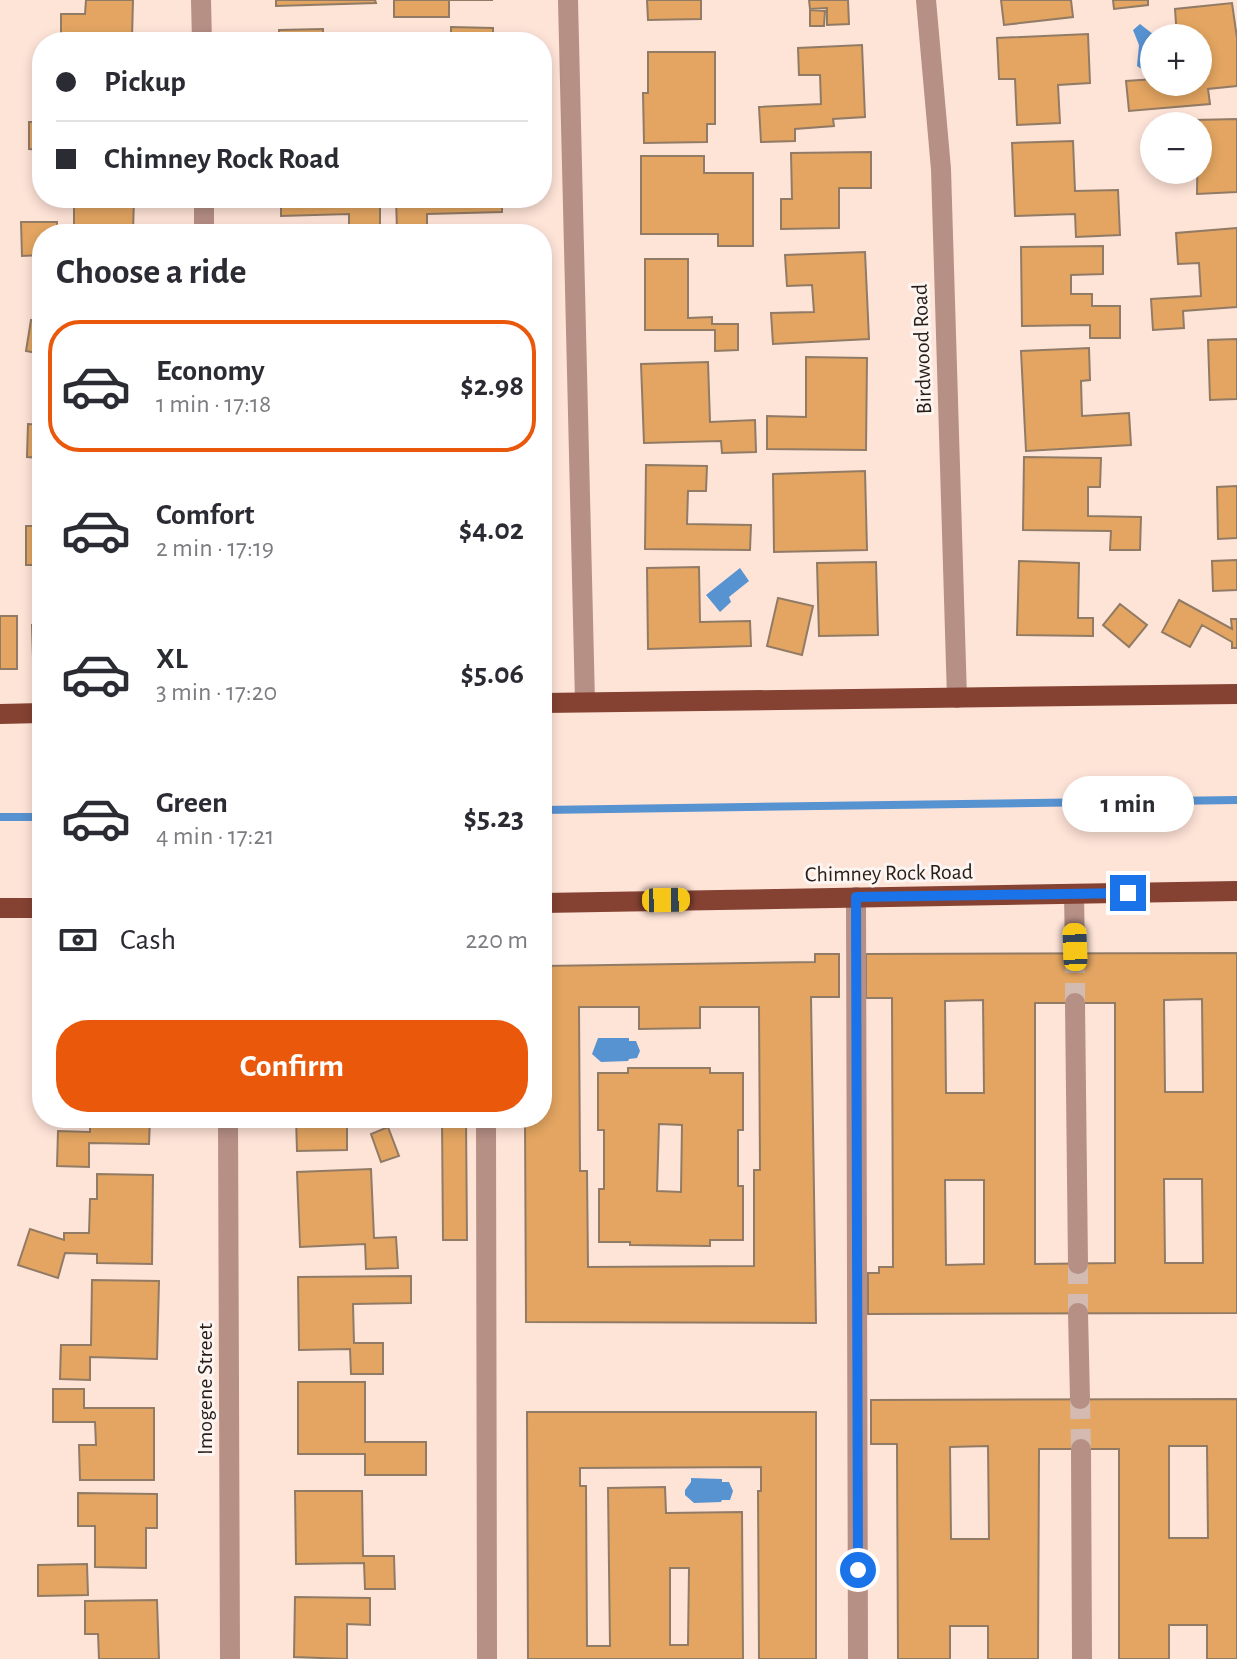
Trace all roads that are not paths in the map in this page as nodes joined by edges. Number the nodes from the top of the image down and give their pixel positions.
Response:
1 (201, 0) edge
2 (568, 0) edge
3 (926, 0) edge
4 (202, 32) edge
5 (1237, 694) edge
6 (957, 698) junction
7 (585, 702) junction
8 (552, 703) edge
9 (32, 713) edge
10 (0, 714) edge
11 (1237, 891) edge
12 (1074, 894) junction
13 (856, 897) junction
14 (552, 903) edge
15 (0, 908) edge
16 (32, 908) edge
17 (1075, 953) tunnel mouth
18 (1075, 1003) tunnel mouth
19 (228, 1128) edge
20 (486, 1128) edge
21 (1078, 1264) tunnel mouth
22 (1078, 1313) tunnel mouth
23 (1080, 1399) tunnel mouth
24 (1081, 1449) tunnel mouth
25 (230, 1659) edge
26 (487, 1659) edge
27 (858, 1659) edge
28 (1082, 1659) edge

1 - 4 street
2 - 7 street
3 - 6 street, Birdwood Road
5 - 6 main road
6 - 7 main road
7 - 8 main road
9 - 10 main road
11 - 12 main road, Chimney Rock Road
12 - 13 main road, Chimney Rock Road
12 - 17 street
13 - 14 main road, Chimney Rock Road
13 - 27 street
15 - 16 main road
18 - 21 street
19 - 25 street, Imogene Street
20 - 26 street
22 - 23 street
24 - 28 street

